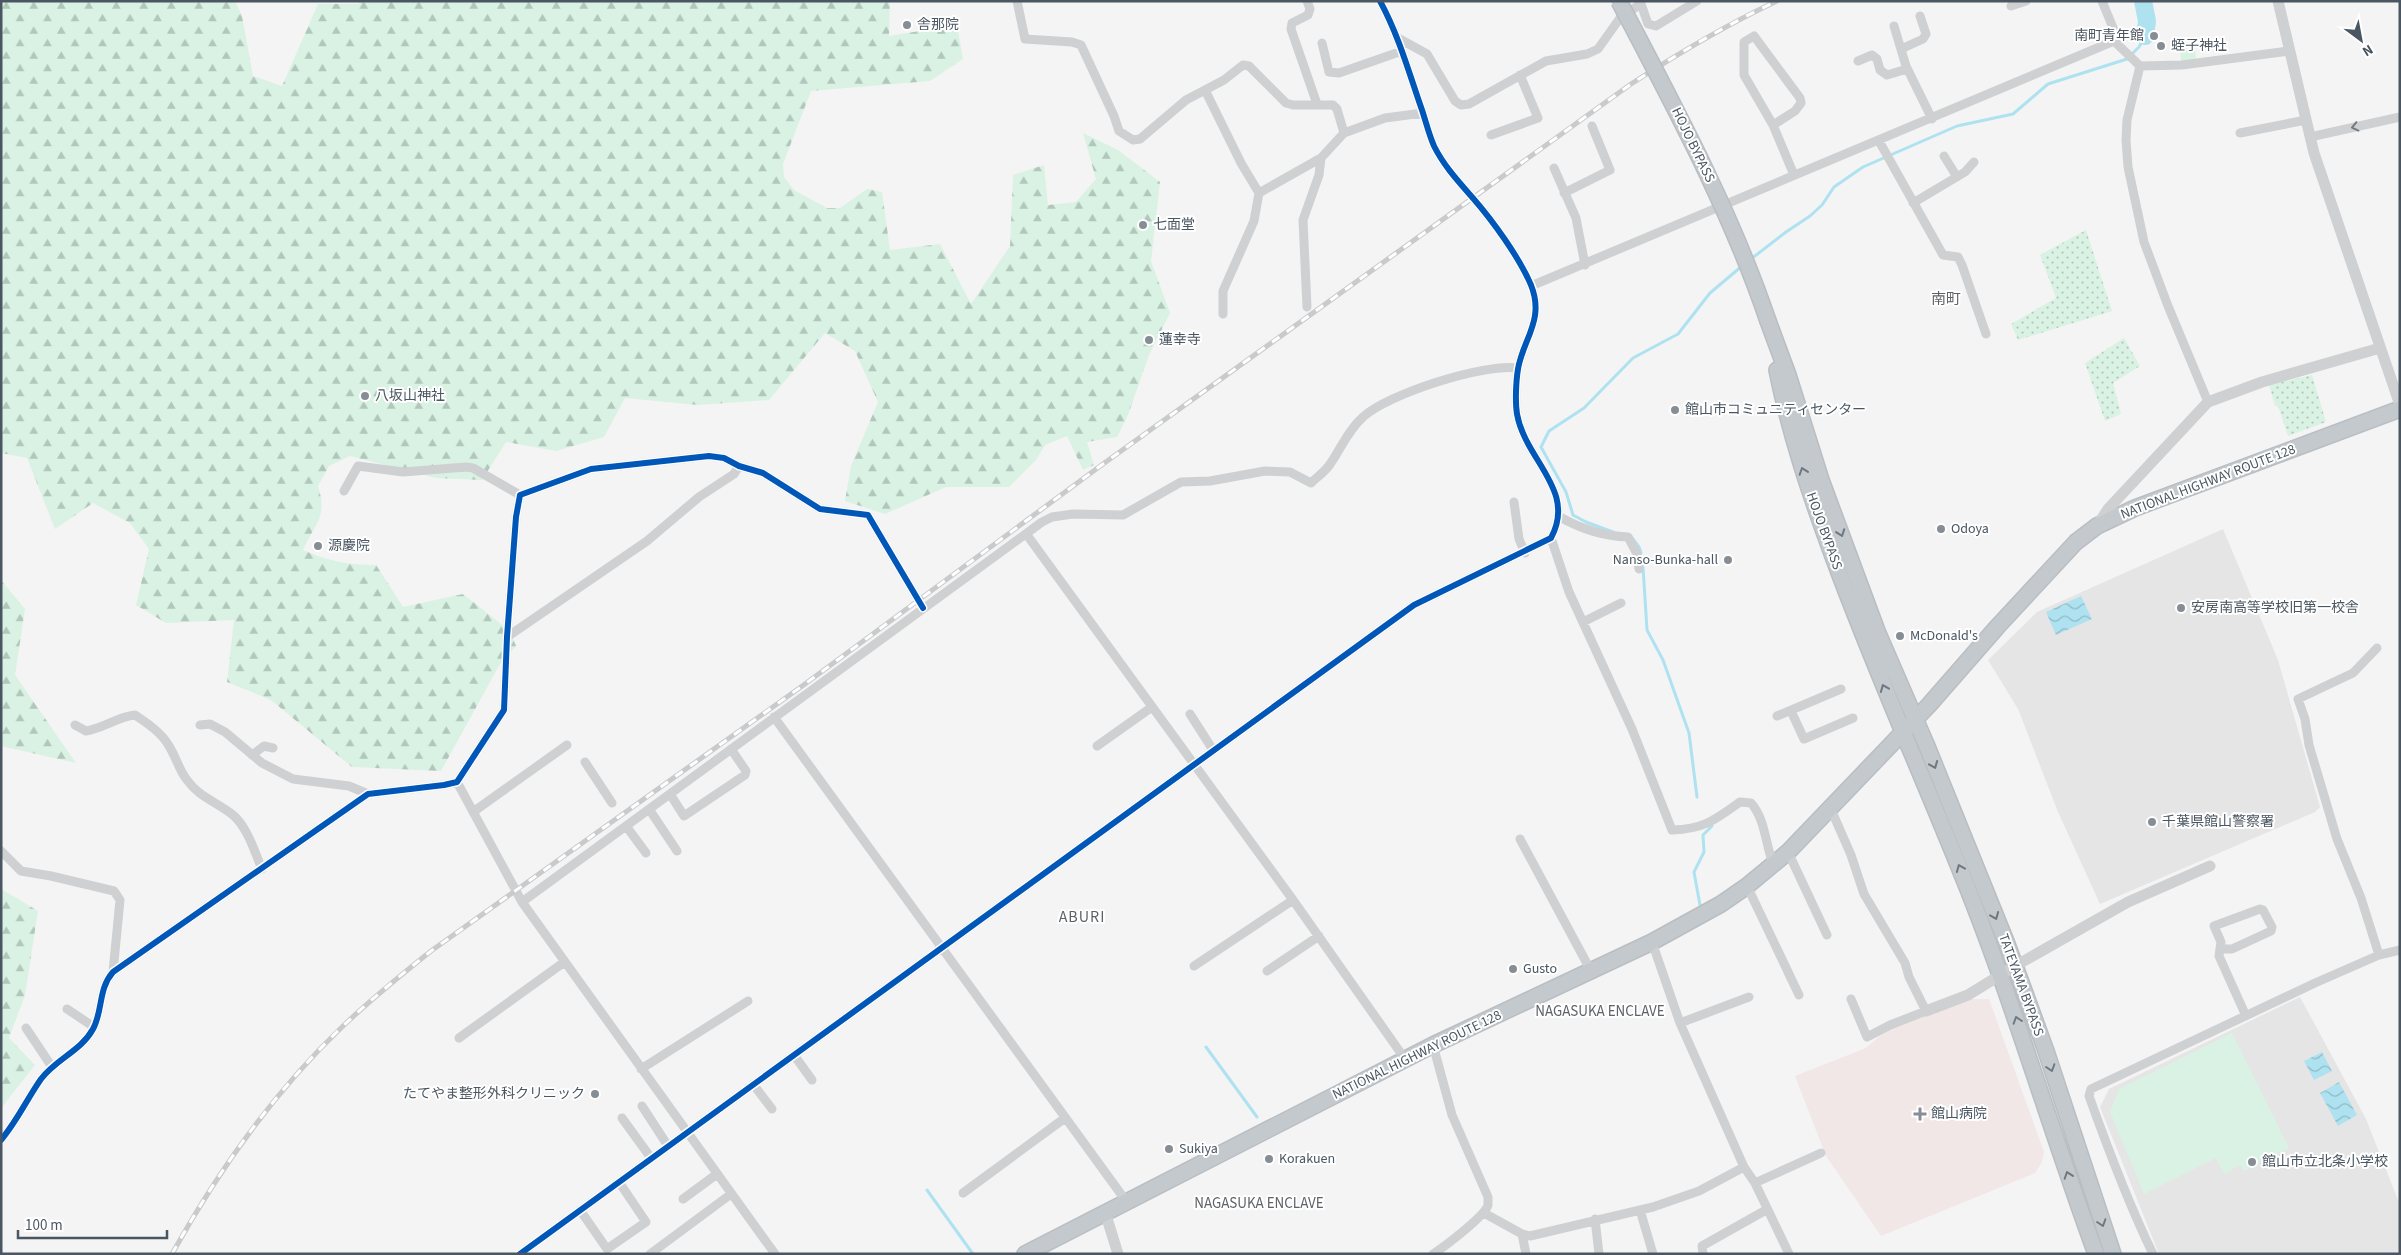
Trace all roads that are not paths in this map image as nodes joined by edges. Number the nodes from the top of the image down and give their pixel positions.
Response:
1 (1017, 1) edge
2 (1307, 1) edge
3 (1380, 1) edge
4 (1619, 1) edge
5 (1696, 1) edge
6 (2026, 1) edge
7 (2102, 1) edge
8 (2278, 1) edge
9 (1640, 3) edge
10 (2011, 6) dead end
11 (1920, 16) dead end
12 (1894, 26) dead end
13 (1398, 38) junction
14 (2114, 41) junction
15 (1322, 43) dead end
16 (1901, 49) junction
17 (1402, 51) junction
18 (2289, 51) junction
19 (1858, 61) dead end
20 (2137, 63) junction
21 (1908, 69) junction
22 (1520, 75) junction
23 (1205, 90) junction
24 (1317, 104) junction
25 (1423, 113) junction
26 (2400, 117) edge
27 (1932, 119) junction
28 (2306, 120) junction
29 (1773, 125) junction
30 (1592, 126) dead end
31 (1344, 133) junction
32 (2240, 133) dead end
33 (1491, 134) dead end
34 (2310, 137) junction
35 (1879, 141) junction
36 (1944, 156) dead end
37 (1321, 158) junction
38 (1974, 162) dead end
39 (1554, 168) dead end
40 (1794, 176) junction
41 (1957, 177) junction
42 (1259, 193) junction
43 (1564, 193) junction
44 (1913, 203) junction
45 (1585, 265) junction
46 (1531, 286) junction
47 (1307, 307) dead end
48 (1223, 314) dead end
49 (1768, 321) junction
50 (1986, 334) dead end
51 (2380, 348) junction
52 (1518, 368) junction
53 (2208, 402) junction
54 (2400, 407) edge
55 (739, 466) junction
56 (344, 491) dead end
57 (520, 495) junction
58 (1514, 502) dead end
59 (1560, 518) junction
60 (2097, 526) junction
61 (1027, 535) junction
62 (1552, 538) junction
63 (1525, 552) junction
64 (1639, 569) dead end
65 (1621, 603) dead end
66 (923, 608) junction
67 (1583, 622) junction
68 (507, 638) junction
69 (2377, 648) dead end
70 (1841, 688) dead end
71 (1152, 707) junction
72 (1791, 710) junction
73 (1190, 714) dead end
74 (1777, 716) dead end
75 (774, 717) junction
76 (1853, 718) dead end
77 (1915, 720) junction
78 (75, 725) dead end
79 (200, 725) dead end
80 (1902, 734) junction
81 (567, 745) dead end
82 (1097, 746) dead end
83 (273, 748) dead end
84 (731, 749) junction
85 (1213, 750) junction
86 (252, 756) junction
87 (585, 762) dead end
88 (1194, 764) junction
89 (457, 782) junction
90 (368, 794) junction
91 (670, 794) junction
92 (612, 803) dead end
93 (1830, 807) junction
94 (649, 809) junction
95 (473, 812) junction
96 (626, 826) junction
97 (1520, 840) dead end
98 (1, 851) edge
99 (678, 851) dead end
100 (1788, 852) junction
101 (646, 853) dead end
102 (1774, 866) junction
103 (2210, 866) dead end
104 (262, 869) junction
105 (1747, 886) junction
106 (1293, 900) junction
107 (522, 902) junction
108 (1827, 935) dead end
109 (1319, 936) junction
110 (1652, 942) junction
111 (941, 948) junction
112 (2221, 949) junction
113 (2400, 950) edge
114 (2379, 955) junction
115 (564, 963) junction
116 (1194, 966) dead end
117 (2015, 966) junction
118 (1267, 971) dead end
119 (1591, 971) junction
120 (113, 972) junction
121 (2001, 974) junction
122 (1799, 995) dead end
123 (1749, 997) dead end
124 (1851, 999) dead end
125 (748, 1001) dead end
126 (67, 1009) dead end
127 (1926, 1011) junction
128 (2246, 1016) junction
129 (1680, 1023) junction
130 (94, 1027) junction
131 (26, 1028) dead end
132 (459, 1038) dead end
133 (1433, 1045) junction
134 (794, 1055) junction
135 (1405, 1060) junction
136 (52, 1067) junction
137 (642, 1069) junction
138 (812, 1080) dead end
139 (753, 1084) junction
140 (642, 1106) dead end
141 (772, 1110) dead end
142 (622, 1118) dead end
143 (1065, 1118) junction
144 (688, 1131) junction
145 (1, 1140) edge
146 (668, 1146) junction
147 (1821, 1153) dead end
148 (651, 1158) junction
149 (1744, 1167) junction
150 (717, 1174) junction
151 (619, 1182) junction
152 (1754, 1183) junction
153 (963, 1193) dead end
154 (732, 1194) junction
155 (683, 1199) dead end
156 (1126, 1201) junction
157 (580, 1210) junction
158 (1640, 1210) junction
159 (1766, 1210) junction
160 (1106, 1212) junction
161 (1484, 1212) junction
162 (1595, 1219) junction
163 (1522, 1234) junction
164 (2094, 1253) edge
165 (520, 1254) edge
166 (650, 1254) edge
167 (775, 1254) edge
168 (1025, 1254) edge
169 (1118, 1254) edge
170 (1433, 1254) edge
171 (1526, 1254) edge
172 (1599, 1254) edge
173 (1653, 1254) edge
174 (1703, 1254) edge
175 (1789, 1254) edge
176 (2113, 1254) edge
177 (2153, 1254) edge

1 - 23 street
2 - 24 street
3 - 13 street
4 - 49 highway, HOJO BYPASS, bridge
5 - 9 street
6 - 10 street
7 - 14 street
8 - 18 street
9 - 22 street
11 - 16 street
12 - 16 street
13 - 17 street
13 - 22 street
14 - 20 street
14 - 27 street
15 - 17 street
16 - 21 street
17 - 25 street
18 - 20 street
18 - 28 street
19 - 21 street
20 - 53 street
21 - 27 street
22 - 33 street
23 - 24 street
23 - 42 street
24 - 31 street
25 - 31 street
25 - 46 street
26 -> 34 street
27 - 35 street
28 - 32 street
28 - 34 street
29 - 29 street
29 - 40 street
30 - 43 street
31 - 37 street
34 - 51 street
35 - 40 street
35 - 44 street
36 - 41 street
37 - 42 street
37 - 47 street
38 - 41 street
39 - 43 street
40 - 45 street
41 - 44 street
42 - 48 street
43 - 45 street
44 - 50 street
45 - 46 street
46 - 52 street
49 -> 77 highway, HOJO BYPASS
80 -> 49 highway, HOJO BYPASS
51 - 53 street
51 - 54 street
52 - 59 street
52 - 61 street
53 - 60 street
54 - 60 highway, NATIONAL HIGHWAY ROUTE 128
55 - 57 street
55 - 66 street
55 - 68 street
56 - 57 street
57 - 68 street
58 - 63 street
59 - 62 street
59 - 64 street
60 - 77 highway, NATIONAL HIGHWAY ROUTE 128
61 - 66 street
61 - 71 street
62 - 63 street
62 - 67 street
63 - 85 street
65 - 67 street
66 - 75 street
67 - 102 street
68 - 89 street
69 - 114 street
70 - 72 street
71 - 82 street
71 - 88 street
72 - 74 street
72 - 76 street
73 - 85 street
75 - 84 street
75 - 111 street
77 - 80 highway, NATIONAL HIGHWAY ROUTE 128
77 -> 117 highway, TATEYAMA BYPASS
78 - 104 street
79 - 86 street
80 - 93 highway, NATIONAL HIGHWAY ROUTE 128
121 -> 80 highway, TATEYAMA BYPASS
81 - 95 street
83 - 86 street
84 - 91 street
84 - 91 street
85 - 88 street
86 - 90 street
87 - 92 street
88 - 106 street
88 - 111 street
89 - 90 street
89 - 95 street
90 - 104 street
91 - 94 street
93 - 100 highway, NATIONAL HIGHWAY ROUTE 128
93 - 127 street
94 - 96 street
94 - 99 street
95 - 107 street
96 - 101 street
96 - 107 street
97 - 119 street
98 - 120 street
100 - 102 highway, NATIONAL HIGHWAY ROUTE 128
100 - 108 street
102 - 105 highway, NATIONAL HIGHWAY ROUTE 128
103 - 117 street
104 - 120 street
105 - 110 highway, NATIONAL HIGHWAY ROUTE 128
105 - 122 street
106 - 109 street
106 - 116 street
107 - 115 street
109 - 118 street
109 - 135 street
110 - 119 highway, NATIONAL HIGHWAY ROUTE 128
110 - 129 street
111 - 134 street
111 - 143 street
112 - 112 street
112 - 128 street
113 - 114 street
114 - 128 street
115 - 132 street
115 - 137 street
117 - 121 street
117 -> 176 highway, TATEYAMA BYPASS
119 - 133 highway, NATIONAL HIGHWAY ROUTE 128
120 - 130 street
121 - 127 street
164 -> 121 highway, TATEYAMA BYPASS
123 - 129 street
124 - 127 street
125 - 137 street
126 - 130 street
128 - 177 street
129 - 149 street
130 - 136 street
131 - 136 street
133 - 135 highway, NATIONAL HIGHWAY ROUTE 128
133 - 161 street
134 - 138 street
134 - 139 street
135 - 156 highway, NATIONAL HIGHWAY ROUTE 128
136 - 145 street
137 - 144 street
139 - 141 street
139 - 144 street
140 - 146 street
142 - 148 street
143 - 153 street
143 - 156 street
144 - 146 street
144 - 150 street
146 - 148 street
147 - 152 street
148 - 151 street
149 - 152 street
149 - 158 street
150 - 154 street
150 - 155 street
151 - 157 street
151 - 157 street
152 - 159 street
154 - 166 street
154 - 167 street
156 - 160 highway, NATIONAL HIGHWAY ROUTE 128
157 - 165 street
158 - 162 street
158 - 173 street
159 - 174 street
159 - 175 street
160 - 168 highway, NATIONAL HIGHWAY ROUTE 128
160 - 169 street
161 - 163 street
161 - 170 street
162 - 163 street
162 - 172 street
163 - 171 street

